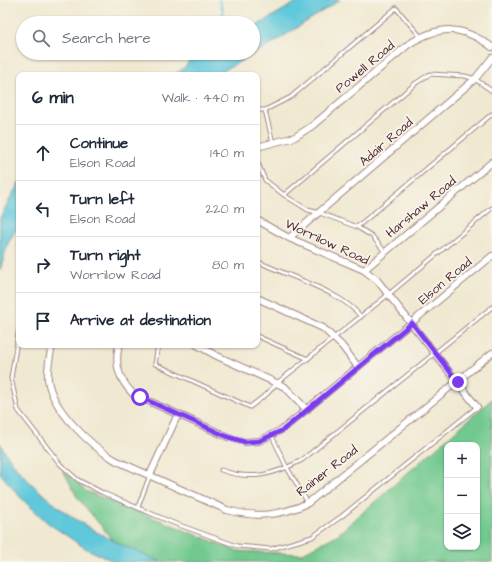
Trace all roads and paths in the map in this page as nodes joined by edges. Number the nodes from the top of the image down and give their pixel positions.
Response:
1 (421, 36) junction
2 (492, 47) edge
3 (492, 58) edge
4 (475, 79) junction
5 (492, 91) edge
6 (260, 110) edge
7 (265, 110) junction
8 (492, 114) edge
9 (273, 143) junction
10 (260, 145) edge
11 (492, 162) edge
12 (260, 168) edge
13 (284, 194) junction
14 (492, 208) edge
15 (320, 212) junction
16 (260, 222) edge
17 (357, 227) junction
18 (289, 238) junction
19 (385, 252) junction
20 (492, 256) edge
21 (260, 262) edge
22 (364, 270) junction
23 (389, 294) junction
24 (260, 299) edge
25 (492, 307) edge
26 (361, 317) junction
27 (412, 323) junction
28 (260, 337) edge
29 (335, 338) junction
30 (16, 347) edge
31 (52, 348) edge
32 (118, 348) edge
33 (158, 348) edge
34 (202, 348) edge
35 (435, 353) junction
36 (492, 353) edge
37 (308, 359) junction
38 (358, 367) junction
39 (458, 382) junction
40 (277, 383) junction
41 (477, 407) joint
42 (307, 410) junction
43 (178, 414) junction
44 (272, 436) junction
45 (287, 468) junction
46 (220, 470) dead end
47 (150, 475) junction
48 (308, 503) junction
49 (138, 507) junction

1 - 2 street, Powell Road
1 - 7 lane
1 - 9 street, Powell Road
3 - 4 street, Adair Road
4 - 5 lane
4 - 13 lane
4 - 15 street, Adair Road
6 - 7 lane
7 - 9 lane
8 - 17 lane
9 - 10 street, Powell Road
11 - 19 street, Harshaw Road
12 - 13 lane
13 - 15 lane
14 - 23 lane
15 - 17 lane
15 - 18 street, Adair Road
16 - 18 street, Worrilow Road
17 - 19 lane
18 - 22 street, Worrilow Road
19 - 22 street, Harshaw Road
20 - 27 street, Elson Road
21 - 26 lane
22 - 23 street, Worrilow Road
23 - 26 lane
23 - 27 street, Worrilow Road
24 - 29 street
25 - 35 lane
26 - 29 lane
27 - 35 street, Worrilow Road
27 - 38 street, Elson Road
28 - 37 lane
29 - 37 lane
29 - 38 street
30 - 49 lane
31 - 47 street
32 - 43 street, Elson Road
33 - 40 lane
34 - 40 street
35 - 39 street, Worrilow Road
35 - 45 lane
36 - 39 street, Rainer Road
37 - 40 lane
38 - 42 street, Elson Road
39 - 41 street, Worrilow Road
39 - 48 street, Rainer Road
40 - 42 street
41 - 49 lane
42 - 44 street, Elson Road
43 - 44 street, Elson Road
43 - 47 street
44 - 45 lane
45 - 46 lane
45 - 48 lane
47 - 48 street, Rainer Road
47 - 49 lane

